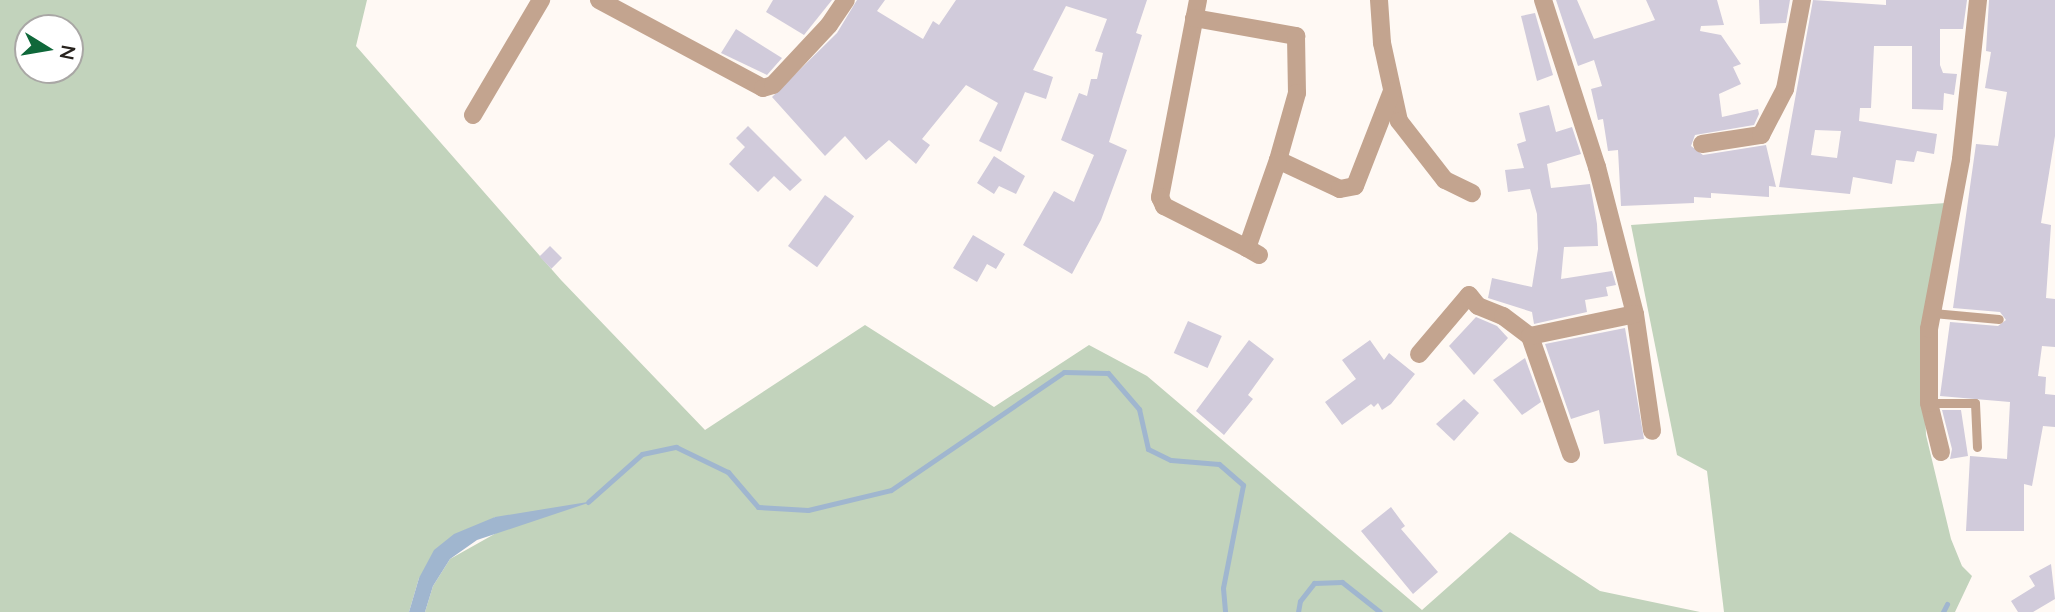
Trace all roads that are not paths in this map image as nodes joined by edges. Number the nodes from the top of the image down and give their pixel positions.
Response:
1 (541, 0) edge
2 (599, 0) edge
3 (846, 0) edge
4 (1378, 0) edge
5 (1543, 0) edge
6 (1802, 0) edge
7 (1978, 0) edge
8 (1196, 9) edge
9 (1392, 91) junction
10 (473, 115) dead end
11 (1702, 144) dead end
12 (1278, 160) junction
13 (1472, 194) dead end
14 (1933, 313) junction
15 (1635, 314) junction
16 (1999, 319) dead end
17 (1530, 336) junction
18 (1419, 354) dead end
19 (1929, 403) junction
20 (1652, 431) dead end
21 (1977, 447) dead end
22 (1941, 452) dead end
23 (1571, 454) dead end

1 - 10 street
2 - 3 street
4 - 9 street
5 - 15 street
6 - 11 street
7 - 14 street
8 - 12 street
8 - 12 street
9 - 12 street
9 - 13 street
14 - 16 lane
14 - 19 street
15 - 17 street
15 - 20 street
17 - 18 street
17 - 23 street
19 - 21 lane
19 - 22 street

